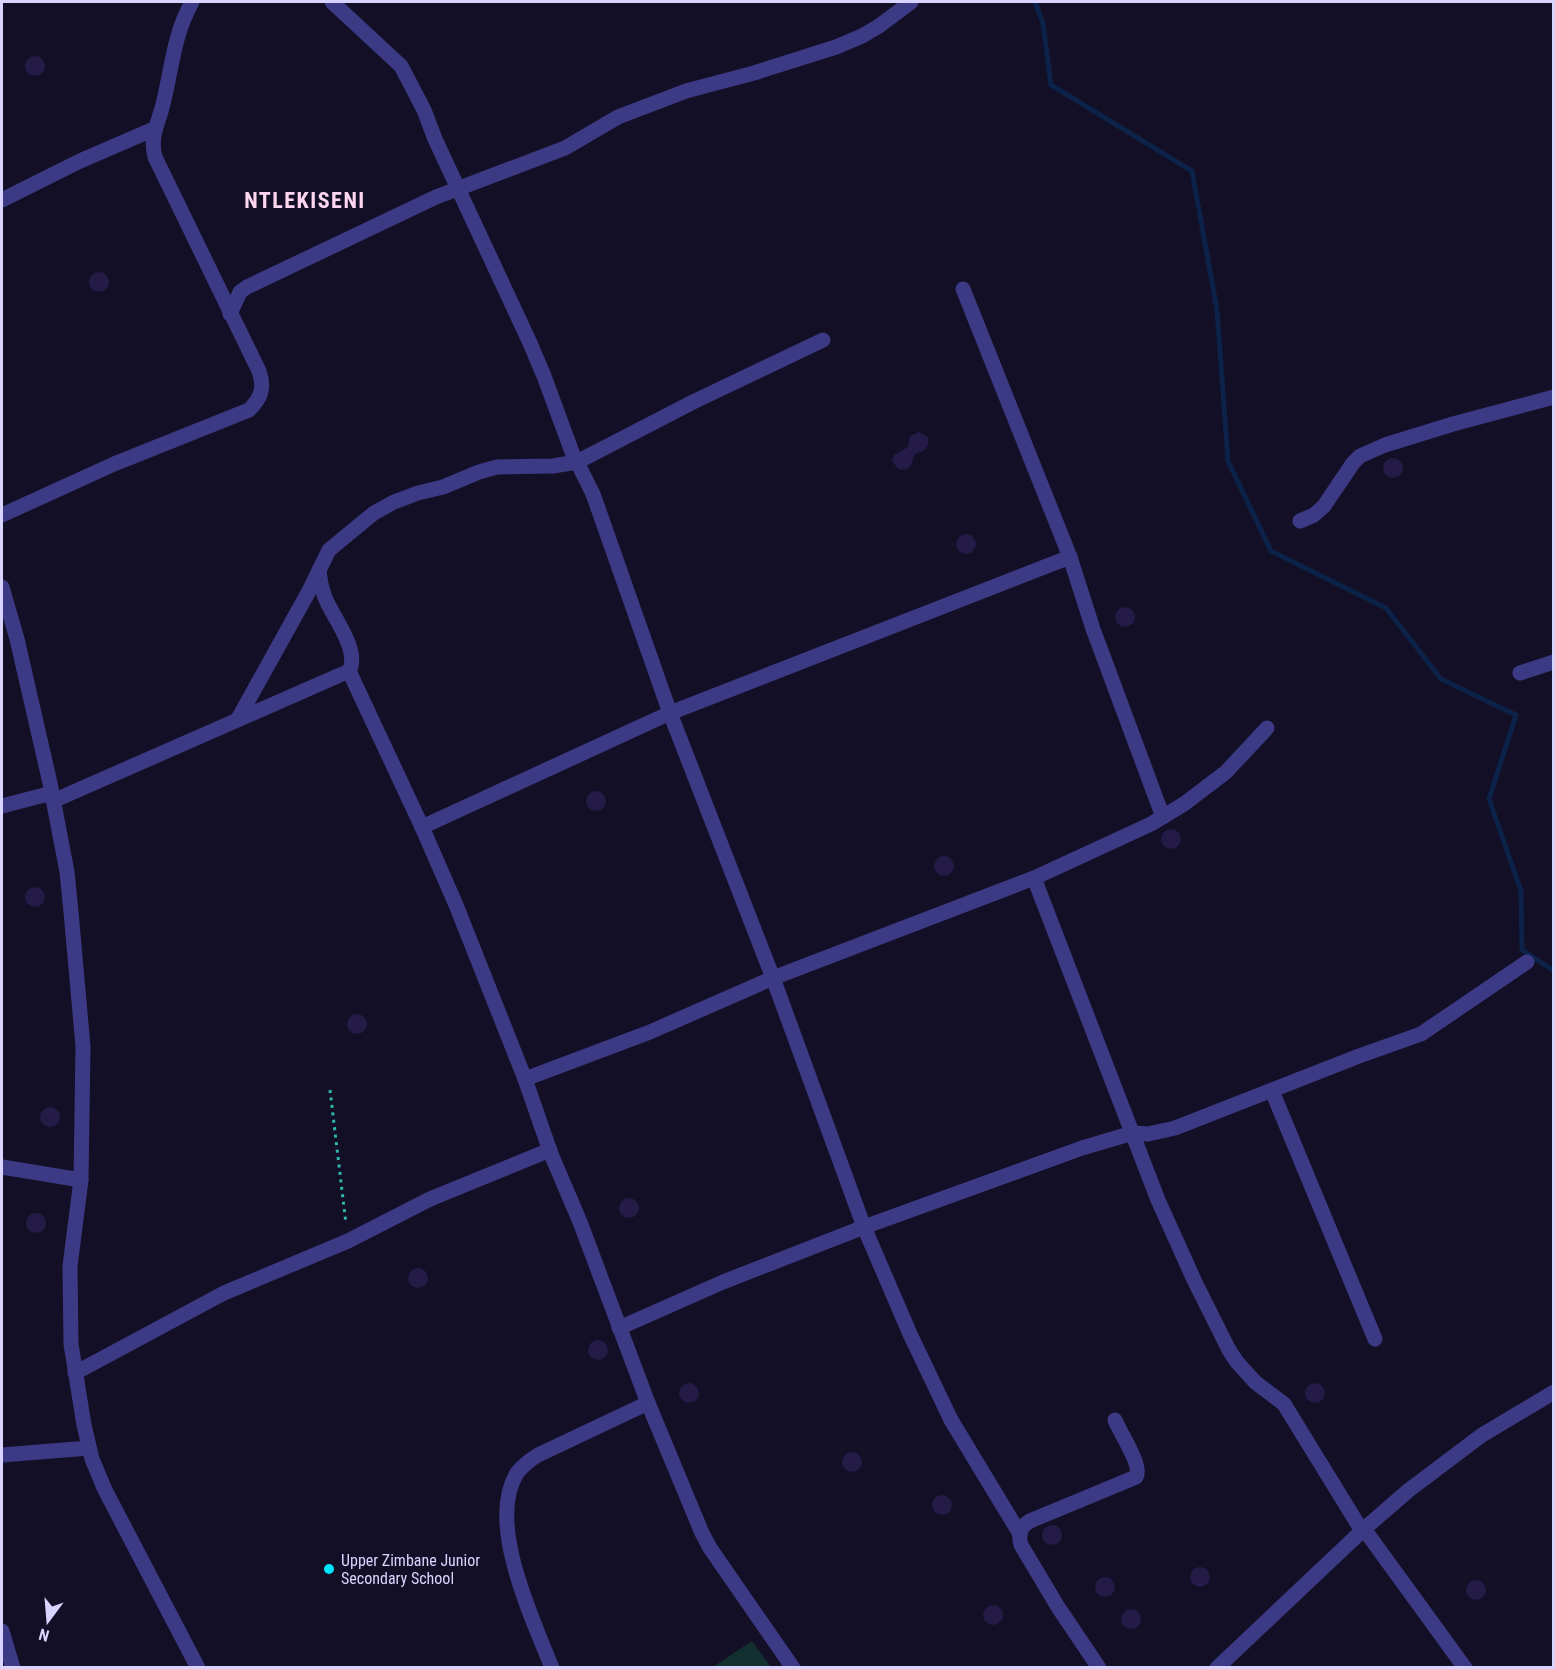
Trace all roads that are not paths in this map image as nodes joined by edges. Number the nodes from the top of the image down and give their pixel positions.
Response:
1 (332, 2) edge
2 (911, 2) edge
3 (192, 3) edge
4 (154, 129) junction
5 (458, 189) junction
6 (2, 200) edge
7 (963, 289) dead end
8 (230, 314) junction
9 (823, 340) dead end
10 (1554, 397) edge
11 (577, 462) junction
12 (2, 515) edge
13 (1300, 521) dead end
14 (1070, 556) junction
15 (319, 570) junction
16 (2, 587) edge
17 (1554, 662) edge
18 (349, 670) junction
19 (1520, 673) dead end
20 (670, 713) junction
21 (238, 719) junction
22 (1267, 728) dead end
23 (52, 797) junction
24 (2, 806) edge
25 (1163, 817) junction
26 (422, 826) junction
27 (1034, 878) junction
28 (1527, 962) dead end
29 (773, 978) junction
30 (525, 1079) junction
31 (1272, 1091) junction
32 (1132, 1133) junction
33 (550, 1150) junction
34 (2, 1167) edge
35 (81, 1180) junction
36 (864, 1227) junction
37 (619, 1328) junction
38 (1375, 1339) dead end
39 (75, 1373) junction
40 (1554, 1392) edge
41 (648, 1403) junction
42 (1115, 1420) dead end
43 (89, 1448) junction
44 (2, 1455) edge
45 (1363, 1530) junction
46 (1020, 1534) junction
47 (2, 1631) edge
48 (13, 1668) edge
49 (198, 1668) edge
50 (552, 1668) edge
51 (793, 1668) edge
52 (1099, 1668) edge
53 (1216, 1668) edge
54 (1465, 1668) edge

1 - 5 street
2 - 5 street
3 - 4 street
4 - 6 street
4 - 8 street
5 - 8 street
5 - 11 street
7 - 14 street
8 - 12 street
9 - 11 street
10 - 13 street
11 - 15 street
11 - 20 street
14 - 20 street
14 - 25 street
15 - 18 street
15 - 21 street
16 - 23 street
17 - 19 street
18 - 21 street
18 - 26 street
20 - 26 street
20 - 29 street
21 - 23 street
22 - 25 street
23 - 24 street
23 - 35 street
25 - 27 street
26 - 30 street
27 - 29 street
27 - 32 street
28 - 31 street
29 - 30 street
29 - 36 street
30 - 33 street
31 - 32 street
31 - 38 street
32 - 36 street
32 - 45 street
33 - 37 street
33 - 39 street
34 - 35 street
35 - 39 street
36 - 37 street
36 - 46 street
37 - 41 street
39 - 43 street
40 - 45 street
41 - 50 street
41 - 51 street
42 - 46 street
43 - 44 street
43 - 49 street
45 - 53 street
45 - 54 street
46 - 52 street
47 - 48 street

